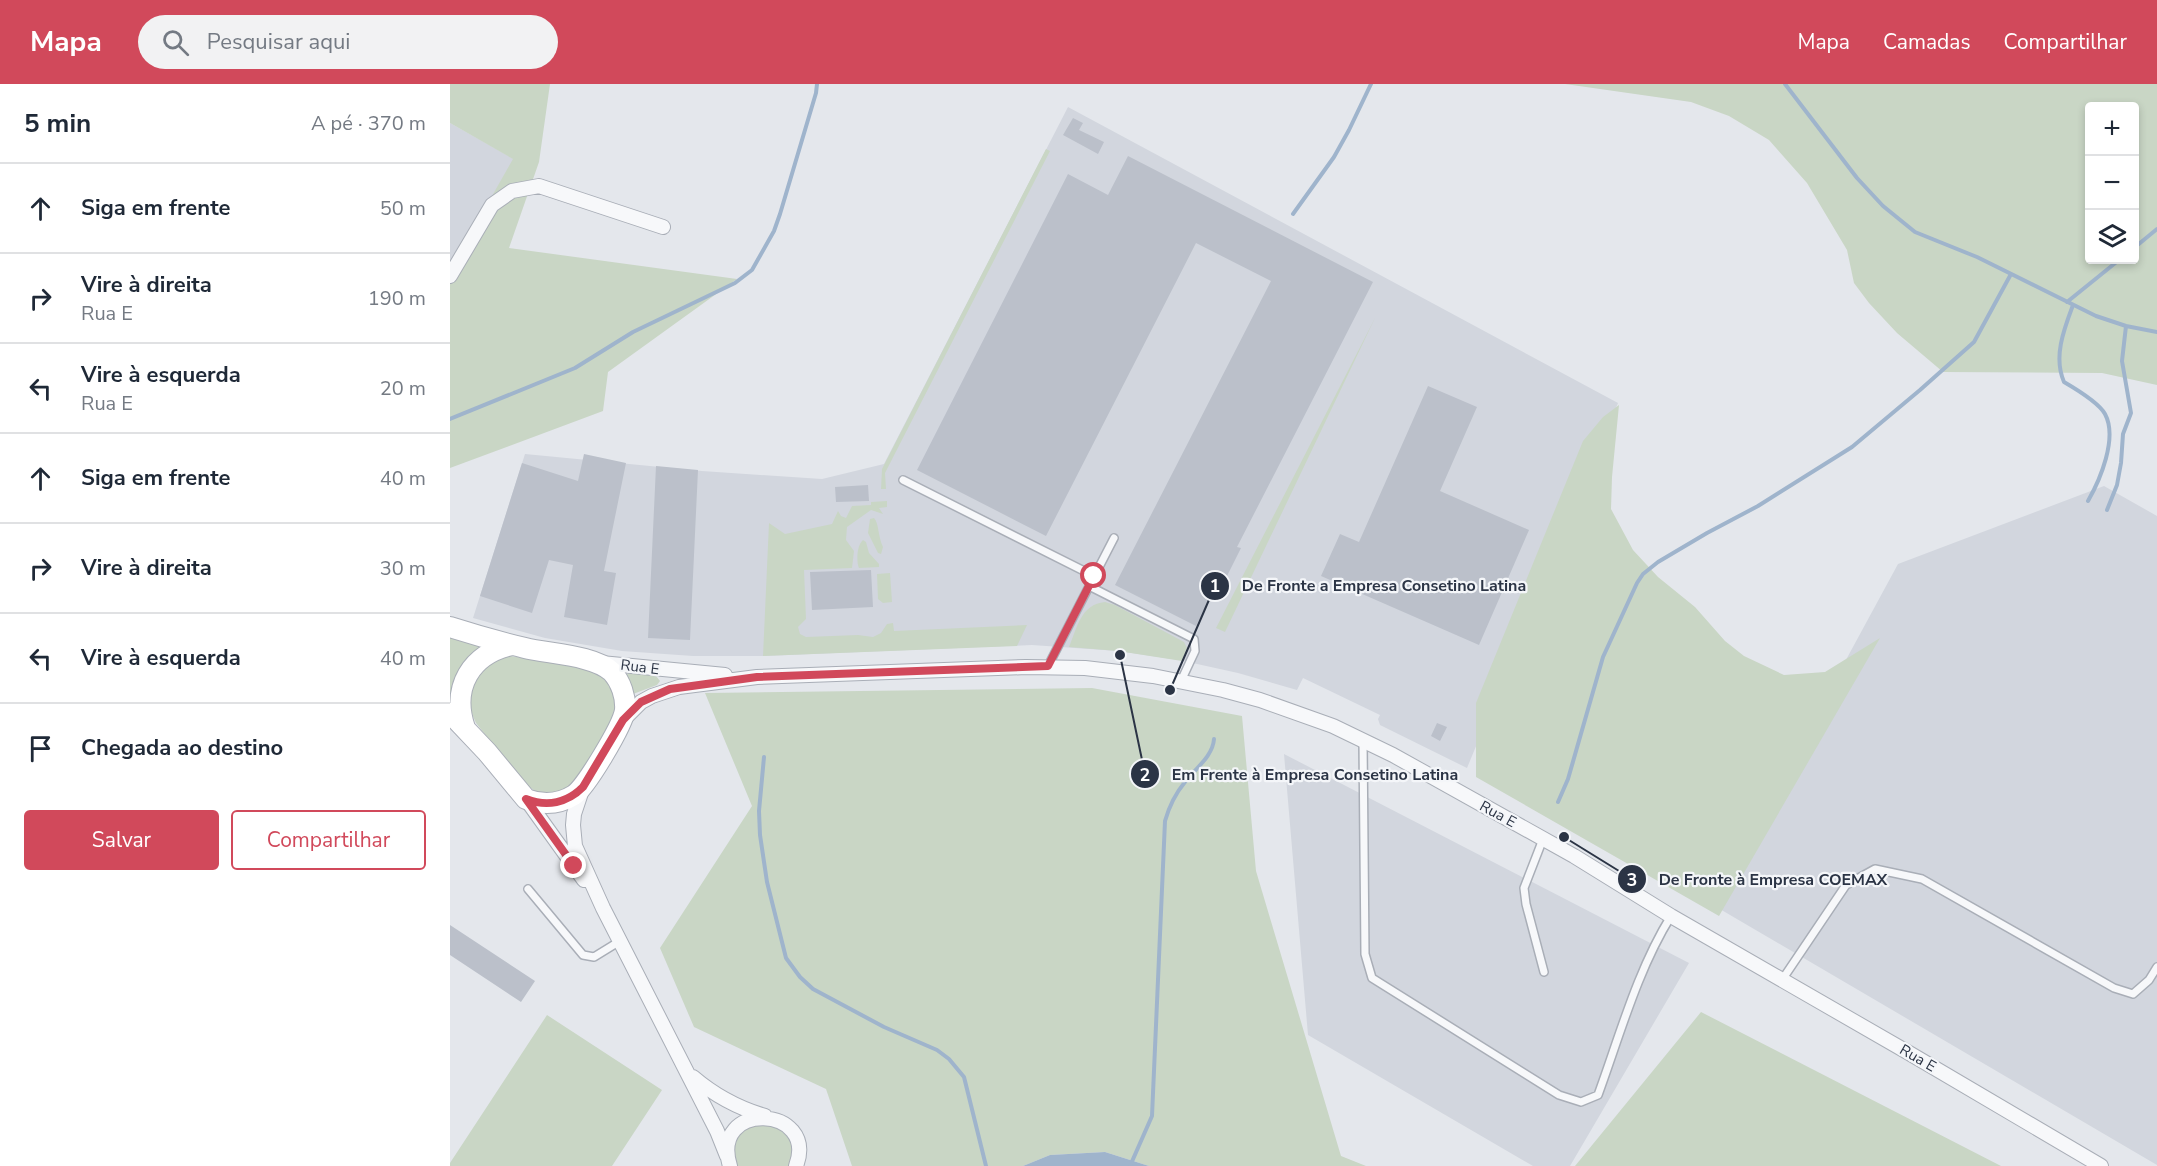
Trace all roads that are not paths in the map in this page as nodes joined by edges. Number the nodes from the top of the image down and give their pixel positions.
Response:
1 (663, 227) dead end
2 (450, 276) edge
3 (903, 480) dead end
4 (1114, 538) dead end
5 (1094, 576) junction
6 (1089, 586) junction
7 (450, 627) edge
8 (512, 645) junction
9 (595, 662) junction
10 (1048, 666) junction
11 (757, 677) junction
12 (1180, 681) junction
13 (450, 713) edge
14 (623, 720) junction
15 (465, 728) junction
16 (1363, 740) junction
17 (583, 787) junction
18 (526, 799) junction
19 (1543, 839) junction
20 (528, 889) dead end
21 (603, 908) junction
22 (1671, 916) junction
23 (620, 941) junction
24 (2157, 967) edge
25 (1544, 972) dead end
26 (1782, 980) junction
27 (688, 1073) junction
28 (770, 1118) junction
29 (729, 1161) edge
30 (796, 1166) edge
31 (2101, 1166) edge

1 - 2 street
3 - 5 lane
4 - 5 lane
5 - 6 lane
6 - 10 lane
6 - 12 lane
7 - 8 street
8 - 9 street
8 - 15 street
9 - 11 street, Rua E
9 - 14 street
10 - 11 street, Rua E
10 - 12 street, Rua E
11 - 14 street, Rua E
12 - 16 street, Rua E
13 - 15 street
14 - 17 street
15 - 18 street
16 - 19 street, Rua E
16 - 22 lane
17 - 18 street
17 - 21 street
18 - 21 street
19 - 22 street, Rua E
19 - 25 lane
20 - 23 lane
21 - 23 street
22 - 26 street, Rua E
23 - 27 street
24 - 26 lane
26 - 31 street, Rua E
27 - 28 street
27 - 29 street
28 - 29 street
28 - 30 street

